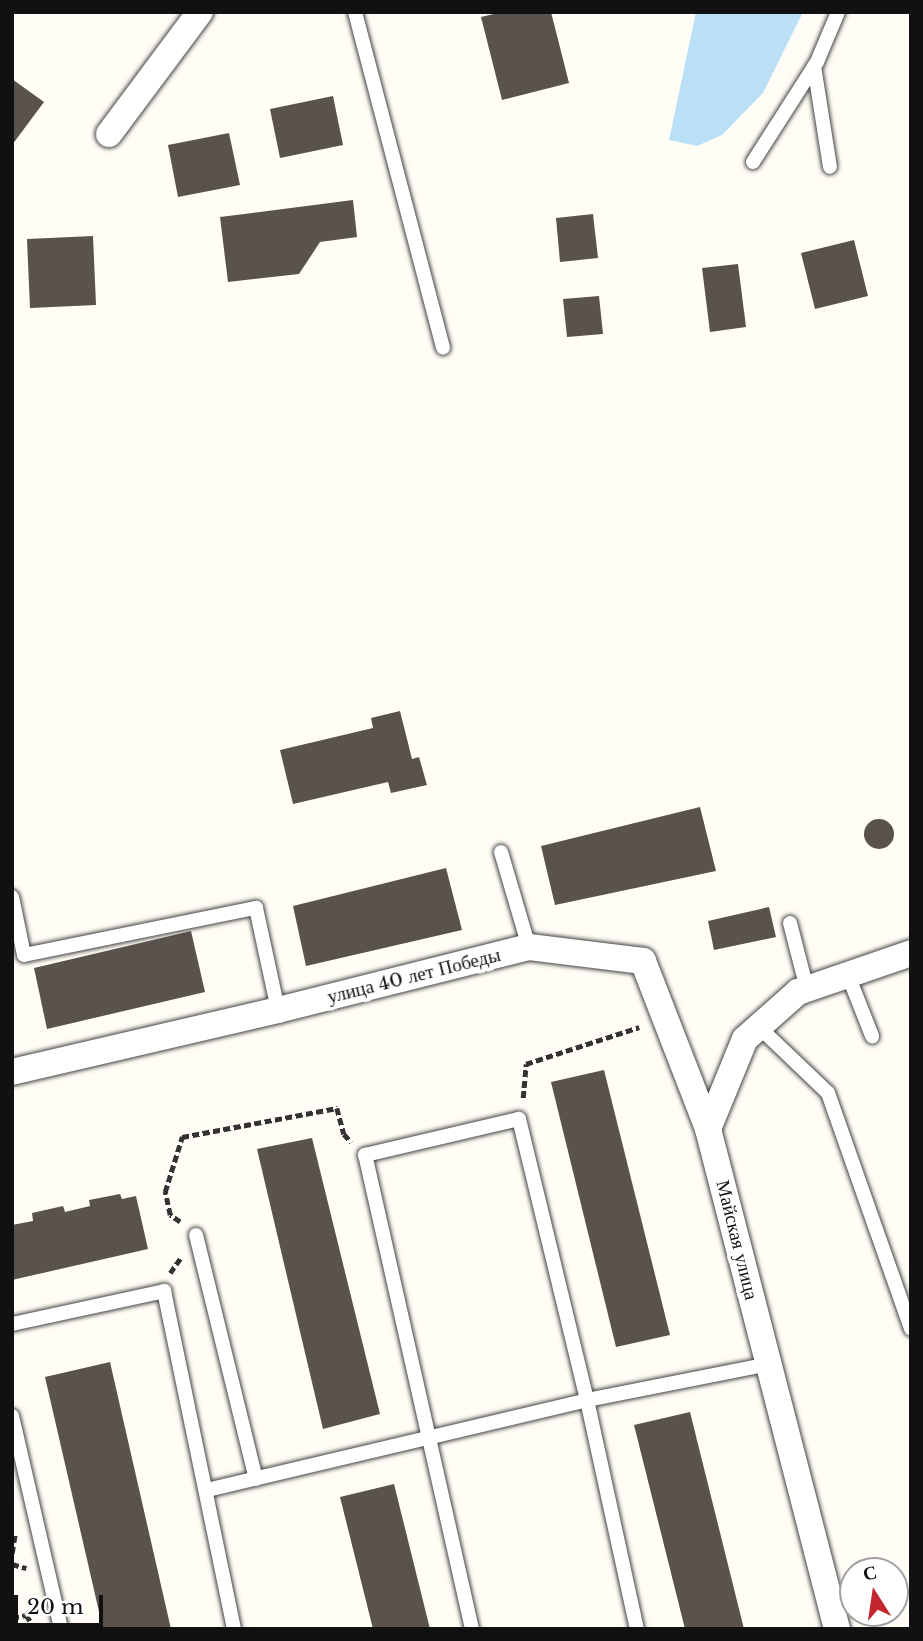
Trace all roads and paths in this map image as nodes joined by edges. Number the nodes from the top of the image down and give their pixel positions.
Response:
1 (200, 12) edge
2 (355, 12) edge
3 (838, 12) edge
4 (814, 66) junction
5 (109, 134) dead end
6 (753, 162) dead end
7 (830, 167) dead end
8 (443, 348) dead end
9 (501, 852) dead end
10 (12, 897) edge
11 (790, 923) dead end
12 (528, 947) junction
13 (911, 953) edge
14 (18, 956) edge
15 (848, 975) junction
16 (807, 989) junction
17 (278, 1010) junction
18 (665, 1018) junction
19 (759, 1027) junction
20 (872, 1036) dead end
21 (12, 1072) edge
22 (519, 1119) junction
23 (708, 1129) junction
24 (365, 1155) junction
25 (196, 1235) joint
26 (12, 1324) edge
27 (911, 1329) edge
28 (769, 1364) junction
29 (587, 1400) junction
30 (12, 1416) edge
31 (428, 1439) junction
32 (18, 1461) edge
33 (256, 1479) junction
34 (207, 1490) junction
35 (26, 1615) dead end
36 (15, 1618) dead end
37 (15, 1629) edge
38 (36, 1629) edge
39 (61, 1629) edge
40 (234, 1629) edge
41 (472, 1629) edge
42 (637, 1629) edge
43 (836, 1629) edge

1 - 5 street
2 - 8 lane
3 - 4 lane
4 - 6 lane
4 - 7 lane
9 - 12 lane
10 - 14 lane
11 - 16 lane
12 - 17 street, улица 40 лет Победы
12 - 18 street, улица 40 лет Победы
13 - 15 street
14 - 17 lane
15 - 16 street
15 - 20 lane
16 - 19 street
17 - 21 street, улица 40 лет Победы
18 - 22 path
18 - 23 street, улица 40 лет Победы
19 - 23 street
19 - 27 lane
22 - 24 lane
22 - 29 lane
23 - 28 street, Майская улица
24 - 25 path
24 - 31 lane
25 - 33 lane
26 - 34 lane
28 - 29 lane
28 - 43 street, Майская улица
29 - 31 lane
29 - 42 lane
30 - 32 lane
31 - 33 lane
31 - 41 lane
32 - 39 lane
33 - 34 lane
34 - 40 lane
35 - 38 path
36 - 37 path

